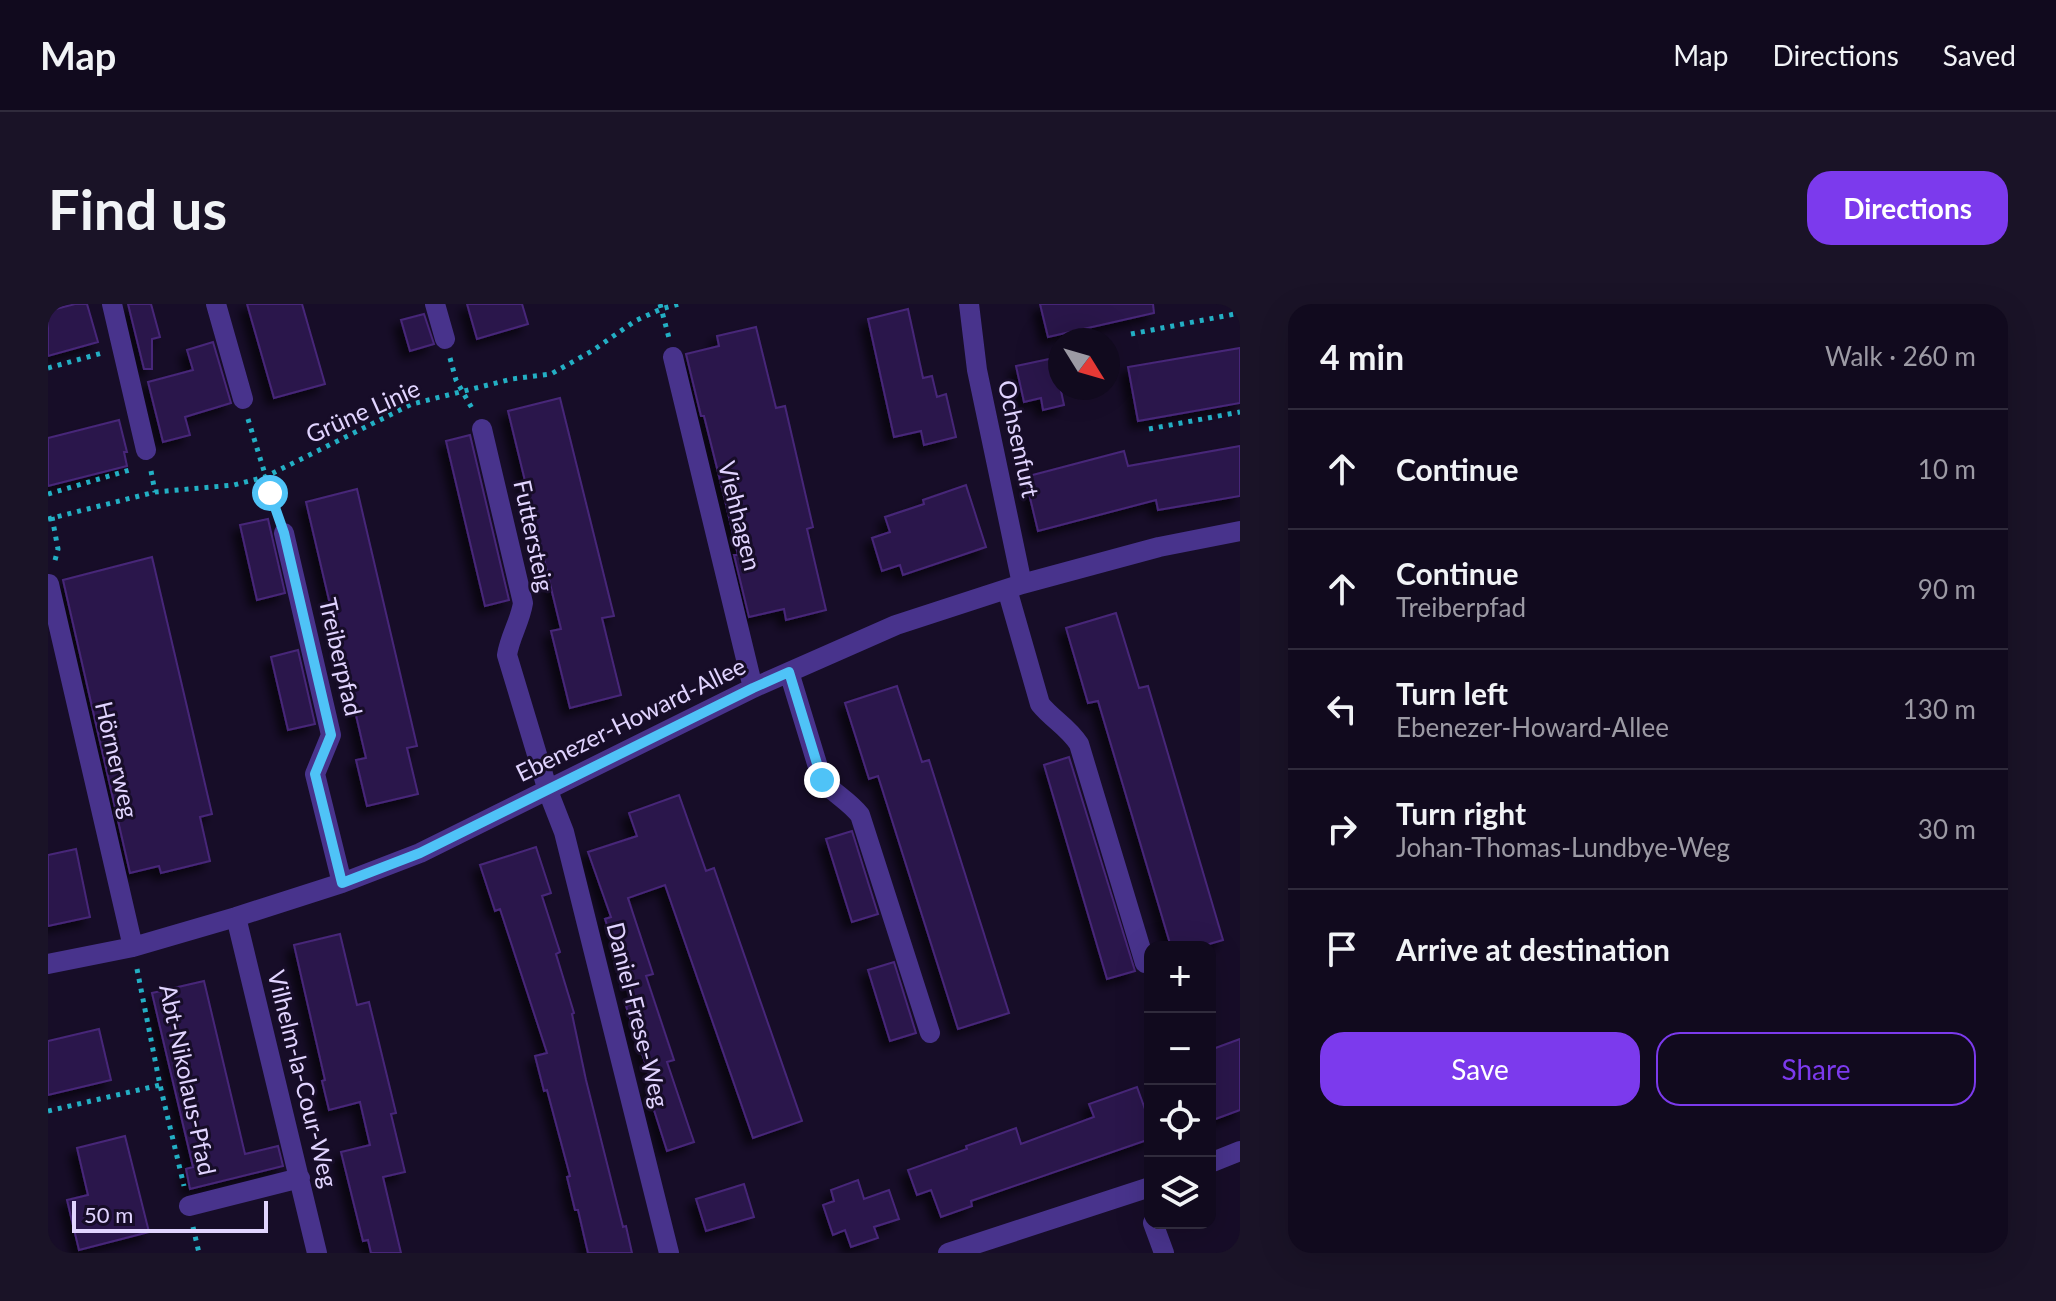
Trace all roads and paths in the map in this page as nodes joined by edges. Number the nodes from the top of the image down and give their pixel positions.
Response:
1 (112, 304) edge
2 (216, 304) edge
3 (435, 304) edge
4 (679, 304) edge
5 (969, 304) edge
6 (661, 306) edge
7 (1240, 313) edge
8 (1131, 334) dead end
9 (445, 339) joint
10 (122, 347) junction
11 (673, 357) joint
12 (48, 368) edge
13 (464, 392) junction
14 (243, 399) joint
15 (1240, 412) edge
16 (482, 429) dead end
17 (1149, 429) dead end
18 (140, 459) joint
19 (265, 477) junction
20 (48, 494) edge
21 (50, 518) edge
22 (1240, 531) edge
23 (284, 533) joint
24 (49, 584) edge
25 (1014, 586) junction
26 (789, 672) junction
27 (753, 688) junction
28 (548, 791) junction
29 (342, 883) junction
30 (236, 917) junction
31 (133, 947) junction
32 (1144, 960) edge
33 (48, 964) edge
34 (930, 1033) dead end
35 (160, 1085) junction
36 (48, 1111) edge
37 (1240, 1151) edge
38 (1216, 1161) edge
39 (300, 1178) junction
40 (1144, 1190) edge
41 (189, 1206) joint
42 (1155, 1229) edge
43 (317, 1253) edge
44 (669, 1253) edge
45 (948, 1253) edge
46 (1164, 1253) edge

1 - 10 street
2 - 14 street
3 - 9 street
4 - 6 path, Grüne Linie
5 - 25 street, Ochsenfurt
6 - 11 path
6 - 13 path, Grüne Linie
7 - 8 path
9 - 13 path
10 - 12 path
10 - 18 street
11 - 27 street, Viehhagen
13 - 19 path, Grüne Linie
14 - 19 path
15 - 17 path
16 - 28 street, Futtersteig
18 - 20 path
19 - 21 path, Grüne Linie
19 - 23 path
21 - 24 path
22 - 25 street, Ebenezer-Howard-Allee
23 - 29 street, Treiberpfad
24 - 31 street, Hörnerweg
25 - 26 street, Ebenezer-Howard-Allee
25 - 32 street, Ochsenfurt
26 - 27 street, Ebenezer-Howard-Allee
26 - 34 street
27 - 28 street, Ebenezer-Howard-Allee
28 - 29 street, Ebenezer-Howard-Allee
28 - 44 street, Daniel-Frese-Weg
29 - 30 street, Ebenezer-Howard-Allee
30 - 31 street, Ebenezer-Howard-Allee
30 - 39 street, Vilhelm-la-Cour-Weg
31 - 33 street, Ebenezer-Howard-Allee
31 - 35 path, Abt-Nikolaus-Pfad
35 - 36 path
35 - 41 path, Abt-Nikolaus-Pfad
37 - 38 street
39 - 41 street, Abt-Nikolaus-Pfad
39 - 43 street, Vilhelm-la-Cour-Weg
40 - 45 street
42 - 46 street

